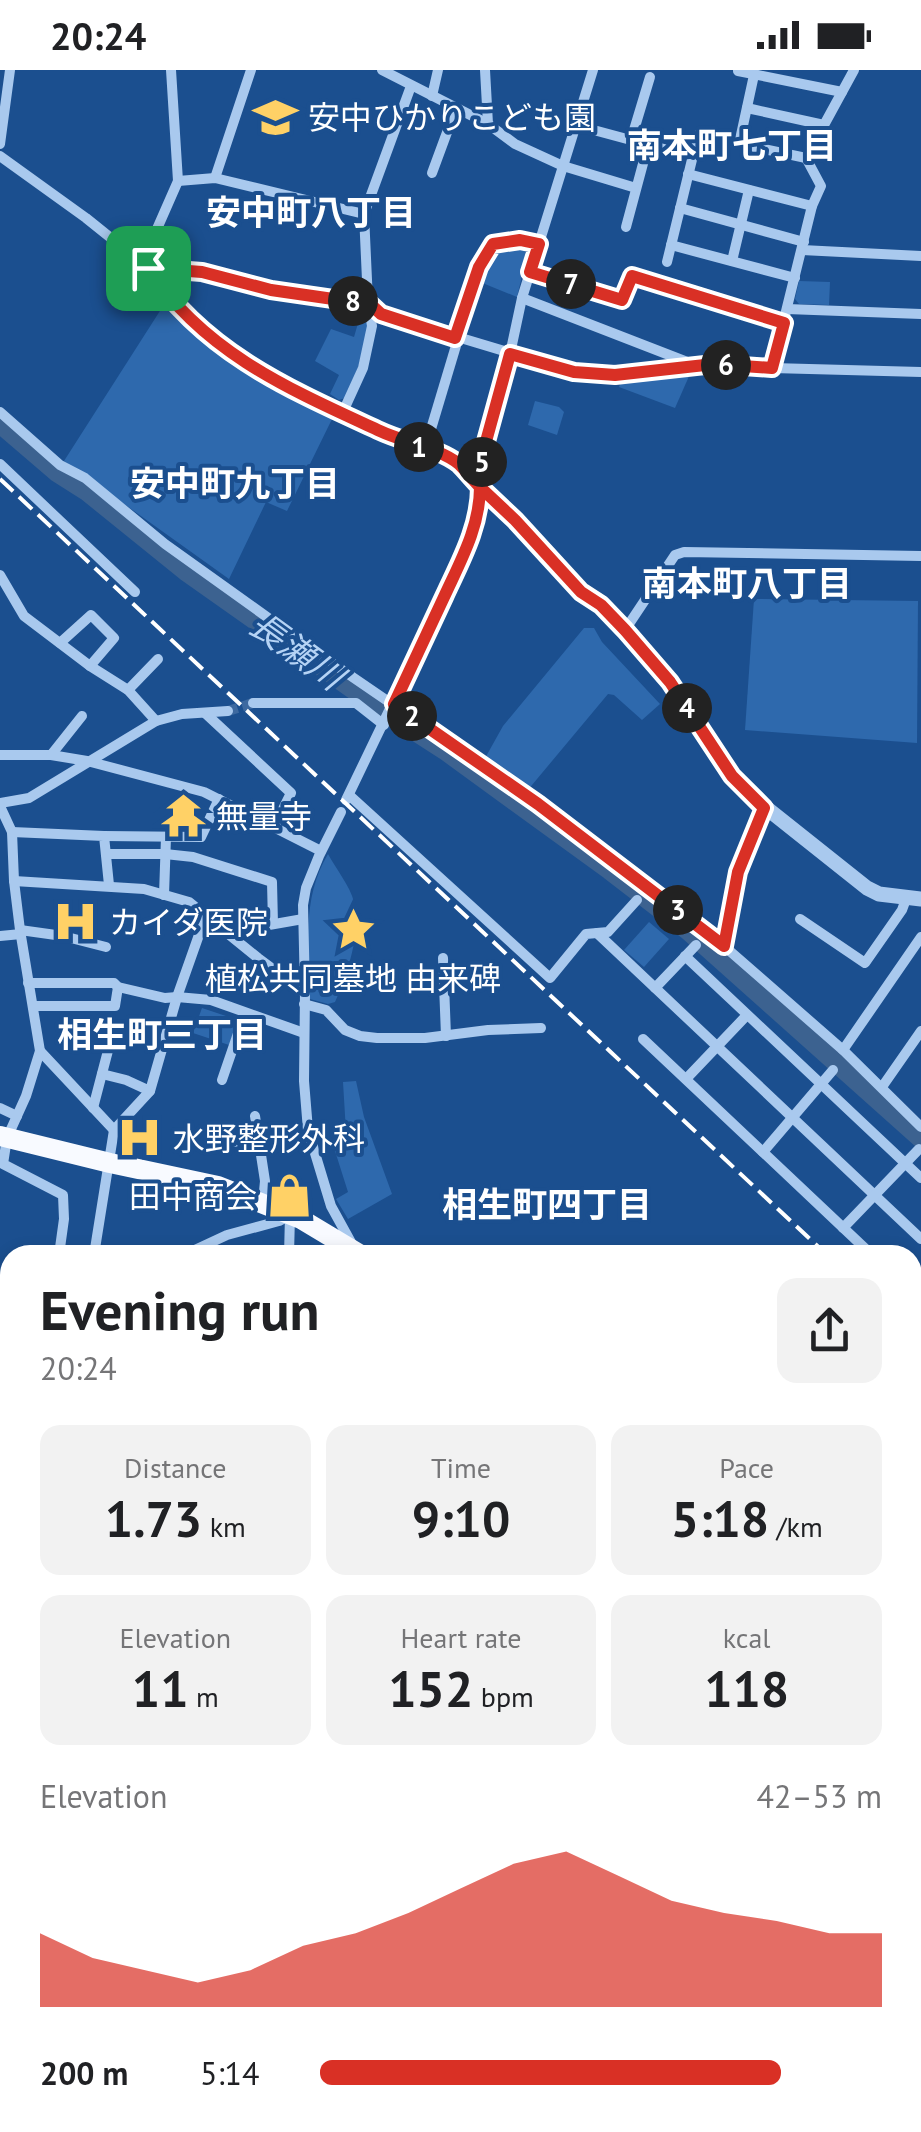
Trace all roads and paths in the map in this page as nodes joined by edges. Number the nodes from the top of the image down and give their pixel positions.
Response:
1 (10, 70) edge
2 (24, 70) edge
3 (171, 70) edge
4 (251, 70) edge
5 (382, 70) edge
6 (438, 70) edge
7 (485, 70) edge
8 (593, 70) edge
9 (854, 70) edge
10 (738, 72) edge
11 (754, 75) junction
12 (650, 78) dead end
13 (412, 86) junction
14 (842, 92) junction
15 (432, 96) junction
16 (456, 108) junction
17 (747, 108) junction
18 (488, 124) junction
19 (824, 125) junction
20 (576, 126) junction
21 (631, 140) junction
22 (0, 144) edge
23 (739, 144) junction
24 (648, 145) junction
25 (680, 154) dead end
26 (0, 156) edge
27 (806, 158) junction
28 (563, 166) junction
29 (432, 173) dead end
30 (688, 174) junction
31 (215, 178) junction
32 (178, 181) junction
33 (636, 188) junction
34 (749, 190) junction
35 (812, 206) junction
36 (680, 208) junction
37 (364, 214) junction
38 (741, 225) junction
39 (626, 227) dead end
40 (539, 244) junction
41 (671, 245) junction
42 (803, 246) junction
43 (921, 256) edge
44 (732, 261) junction
45 (667, 262) dead end
46 (145, 266) junction
47 (530, 272) junction
48 (795, 278) junction
49 (522, 298) junction
50 (368, 302) junction
51 (787, 309) junction
52 (921, 314) edge
53 (784, 323) junction
54 (456, 338) junction
55 (510, 354) junction
56 (696, 366) junction
57 (772, 368) junction
58 (921, 372) edge
59 (0, 412) edge
60 (342, 414) junction
61 (425, 449) junction
62 (0, 464) edge
63 (480, 487) junction
64 (921, 556) edge
65 (0, 575) edge
66 (135, 592) dead end
67 (625, 630) junction
68 (60, 643) junction
69 (158, 659) dead end
70 (90, 666) junction
71 (128, 690) junction
72 (252, 704) tunnel mouth
73 (228, 711) tunnel mouth
74 (205, 713) junction
75 (389, 713) junction
76 (82, 716) dead end
77 (156, 721) junction
78 (0, 755) edge
79 (51, 755) junction
80 (87, 760) junction
81 (219, 799) junction
82 (0, 805) edge
83 (764, 808) junction
84 (341, 812) dead end
85 (274, 827) junction
86 (12, 832) junction
87 (104, 836) junction
88 (166, 837) junction
89 (201, 838) junction
90 (321, 851) junction
91 (106, 854) junction
92 (165, 854) junction
93 (193, 857) junction
94 (14, 881) junction
95 (109, 885) junction
96 (164, 894) junction
97 (917, 898) edge
98 (637, 900) dead end
99 (206, 916) junction
100 (800, 918) dead end
101 (303, 919) junction
102 (273, 924) junction
103 (222, 928) junction
104 (21, 932) junction
105 (597, 933) junction
106 (0, 936) edge
107 (921, 937) edge
108 (696, 945) dead end
109 (724, 946) junction
110 (106, 947) dead end
111 (685, 956) junction
112 (442, 958) dead end
113 (28, 983) junction
114 (118, 986) junction
115 (655, 988) junction
116 (177, 997) junction
117 (305, 998) junction
118 (34, 1006) junction
119 (245, 1012) junction
120 (747, 1014) junction
121 (541, 1028) dead end
122 (921, 1032) edge
123 (304, 1033) junction
124 (446, 1036) junction
125 (643, 1039) dead end
126 (110, 1043) dead end
127 (718, 1047) junction
128 (843, 1050) junction
129 (40, 1051) junction
130 (833, 1070) dead end
131 (102, 1074) junction
132 (686, 1079) junction
133 (222, 1080) dead end
134 (820, 1084) junction
135 (882, 1088) junction
136 (150, 1090) junction
137 (0, 1108) edge
138 (94, 1108) junction
139 (17, 1116) junction
140 (255, 1116) dead end
141 (792, 1118) junction
142 (921, 1127) edge
143 (114, 1130) junction
144 (258, 1136) junction
145 (3, 1137) edge
146 (236, 1142) dead end
147 (919, 1149) edge
148 (763, 1152) junction
149 (110, 1163) junction
150 (906, 1163) junction
151 (921, 1178) edge
152 (874, 1195) junction
153 (263, 1202) junction
154 (290, 1214) junction
155 (843, 1228) junction
156 (921, 1239) edge
157 (61, 1245) edge
158 (96, 1245) edge
159 (205, 1245) edge
160 (289, 1245) edge
161 (344, 1245) edge
162 (353, 1245) edge
163 (861, 1245) edge

1 - 2 street
1 - 22 street
3 - 32 street
4 - 31 street
5 - 13 street
6 - 15 street
7 - 18 street
8 - 20 street
9 - 14 street
10 - 11 street
11 - 14 street
11 - 17 street
12 - 21 street
13 - 15 street
13 - 37 street
14 - 19 street
15 - 16 street
16 - 18 street
16 - 29 street
17 - 19 street
17 - 23 street
18 - 28 street
19 - 27 street
20 - 21 street
20 - 28 street
21 - 24 street
23 - 27 street
23 - 30 street
24 - 25 street
24 - 33 street
26 - 46 street
27 - 35 street
28 - 33 street
28 - 40 street
30 - 34 street
30 - 36 street
31 - 32 street
31 - 37 street
32 - 46 street
33 - 39 street
34 - 35 street
34 - 38 street
35 - 42 street
36 - 38 street
36 - 41 street
37 - 50 street
38 - 42 street
38 - 44 street
40 - 47 street
40 - 54 street
41 - 44 street
41 - 45 street
42 - 43 street
42 - 48 street
44 - 48 street
46 - 50 street
46 - 60 street
47 - 49 street
47 - 53 street
48 - 51 street
49 - 55 street
49 - 56 street
50 - 54 street
50 - 60 street
51 - 52 street
51 - 53 street
53 - 57 street
54 - 55 street
54 - 61 street
55 - 56 street
55 - 63 street
56 - 57 street
57 - 58 street
59 - 75 street
60 - 61 street
61 - 63 street
62 - 66 street
63 - 67 street
63 - 75 street
64 - 67 street
65 - 68 street
67 - 83 street
68 - 70 street
68 - 70 street
69 - 71 street
70 - 71 street
71 - 77 street
72 - 75 street
73 - 74 street
74 - 77 street
74 - 85 street
75 - 105 street
75 - 109 street
76 - 79 street
77 - 80 street
78 - 79 street
79 - 80 street
80 - 81 street
80 - 82 street
81 - 85 street
81 - 89 street
82 - 86 street
83 - 97 street
83 - 109 street
84 - 90 street
85 - 90 street
86 - 87 street
86 - 94 street
87 - 88 street
87 - 91 street
88 - 89 street
88 - 92 street
89 - 93 street
90 - 101 street
91 - 92 street
91 - 95 street
92 - 93 street
92 - 96 street
93 - 102 street
94 - 95 street
94 - 104 street
95 - 96 street
96 - 99 street
97 - 100 street
98 - 105 street
99 - 103 street
99 - 116 street
101 - 102 street
101 - 117 street
102 - 103 street
103 - 117 street
104 - 106 street
104 - 110 street
104 - 113 street
105 - 115 street
107 - 128 street
108 - 111 street
109 - 128 street
111 - 115 street
111 - 120 street
112 - 124 street
113 - 114 street
113 - 118 street
114 - 116 street
114 - 118 street
115 - 127 street
116 - 119 street
116 - 136 street
117 - 123 street
117 - 124 street
118 - 129 street
119 - 123 street
119 - 133 street
120 - 127 street
120 - 134 street
121 - 124 street
122 - 135 street
123 - 162 street
125 - 132 street
126 - 131 street
127 - 132 street
127 - 141 street
128 - 135 street
129 - 138 street
129 - 139 street
130 - 134 street
131 - 136 street
131 - 138 street
132 - 148 street
134 - 141 street
134 - 150 street
135 - 142 street
136 - 143 street
137 - 139 street
138 - 143 street
139 - 145 street
140 - 144 street
141 - 148 street
141 - 152 street
143 - 149 street
144 - 146 street
144 - 153 street
145 - 149 highway
145 - 157 street
147 - 150 street
148 - 155 street
149 - 153 highway
149 - 158 street
150 - 151 street
150 - 152 street
152 - 155 street
152 - 156 street
153 - 154 highway
154 - 159 street
154 - 160 street
154 - 161 highway
155 - 163 street

